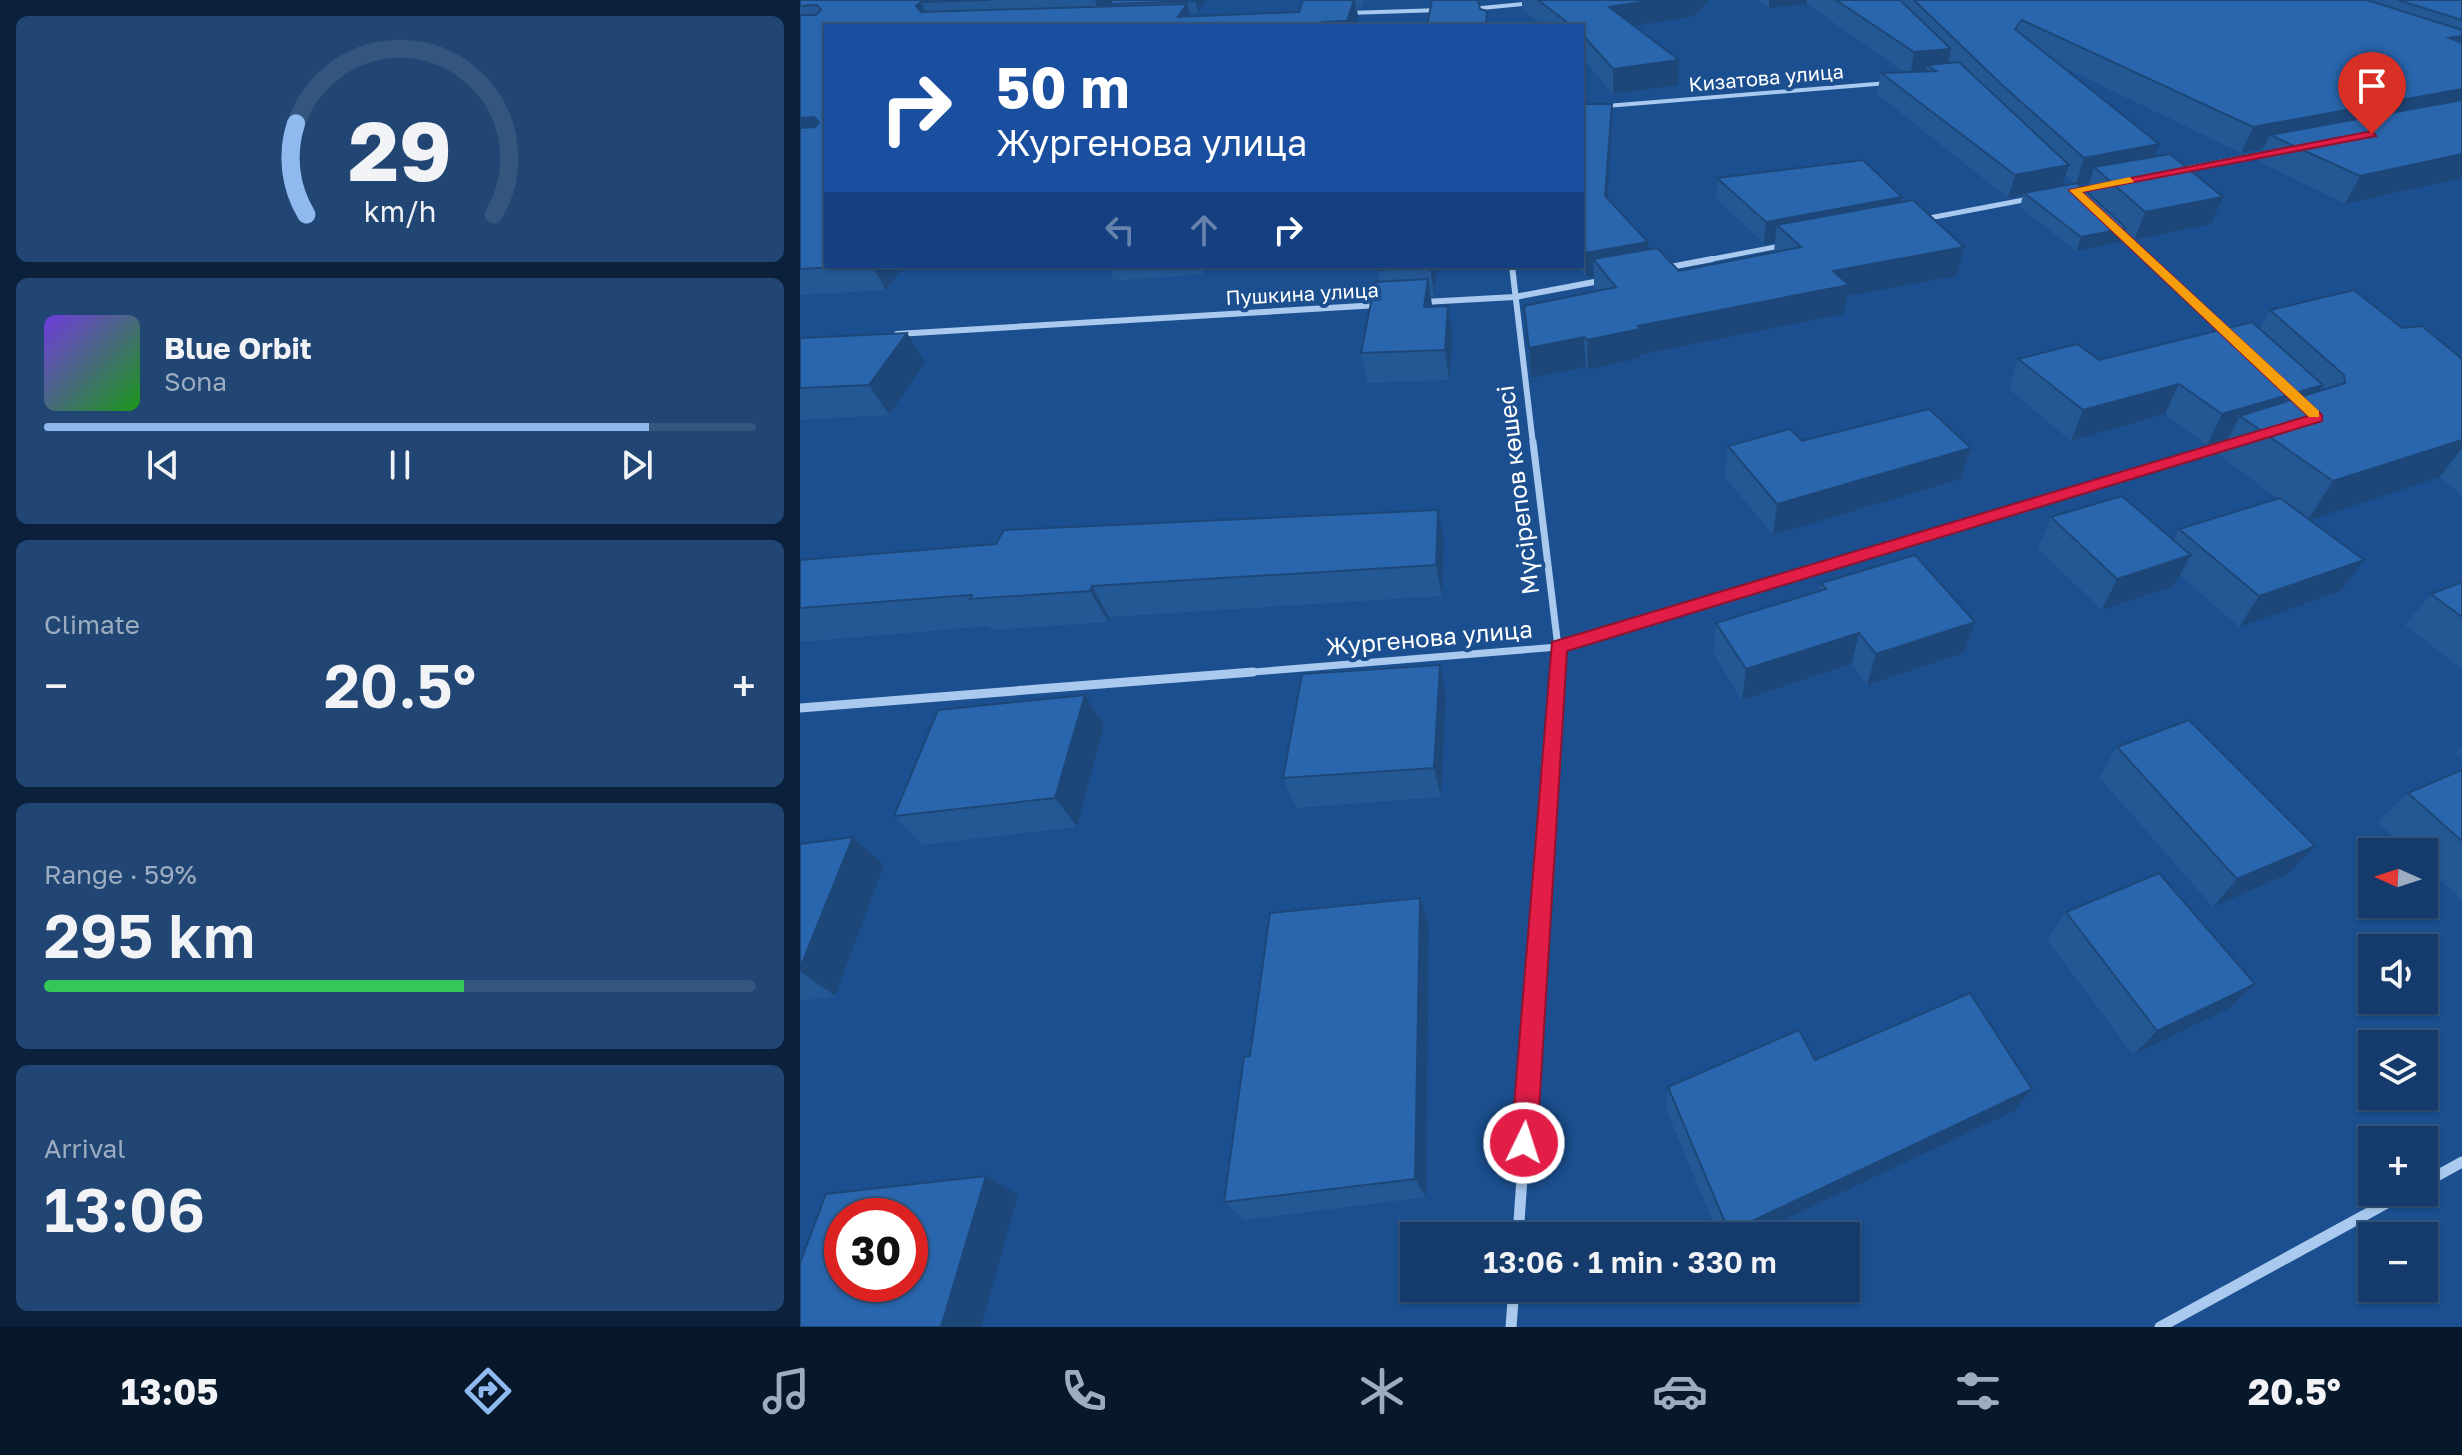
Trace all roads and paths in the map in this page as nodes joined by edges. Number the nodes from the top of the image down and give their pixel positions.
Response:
1 (1477, 0) edge
2 (1541, 2) edge
3 (1484, 8) junction
4 (1452, 9) edge
5 (1468, 9) edge
6 (1341, 13) edge
7 (1485, 17) edge
8 (1891, 83) edge
9 (1584, 108) edge
10 (2276, 152) edge
11 (2167, 173) edge
12 (2043, 196) edge
13 (1919, 220) edge
14 (2109, 223) edge
15 (1795, 244) edge
16 (1512, 268) edge
17 (1655, 270) edge
18 (1608, 279) edge
19 (1515, 297) junction
20 (1420, 302) edge
21 (1388, 304) edge
22 (895, 334) edge
23 (2236, 342) edge
24 (2241, 441) dead end
25 (1558, 647) junction
26 (800, 708) edge
27 (2462, 1162) edge
28 (2438, 1175) edge
29 (2381, 1206) edge
30 (1519, 1222) edge
31 (1513, 1302) edge
32 (1511, 1327) edge
33 (2160, 1327) edge

1 - 3 street
2 - 3 street
3 - 5 street
3 - 7 street
4 - 6 street
8 - 9 street, Кизатова улица
10 - 11 street
12 - 13 street
14 - 23 street
15 - 17 street
16 - 19 street, Мүсірепов көшесі
18 - 19 street
19 - 20 street
19 - 25 street, Мүсірепов көшесі
21 - 22 street, Пушкина улица
24 - 25 street, Жургенова улица
25 - 26 street, Жургенова улица
25 - 30 street, Мүсірепов көшесі
27 - 28 street
29 - 33 street
31 - 32 street

